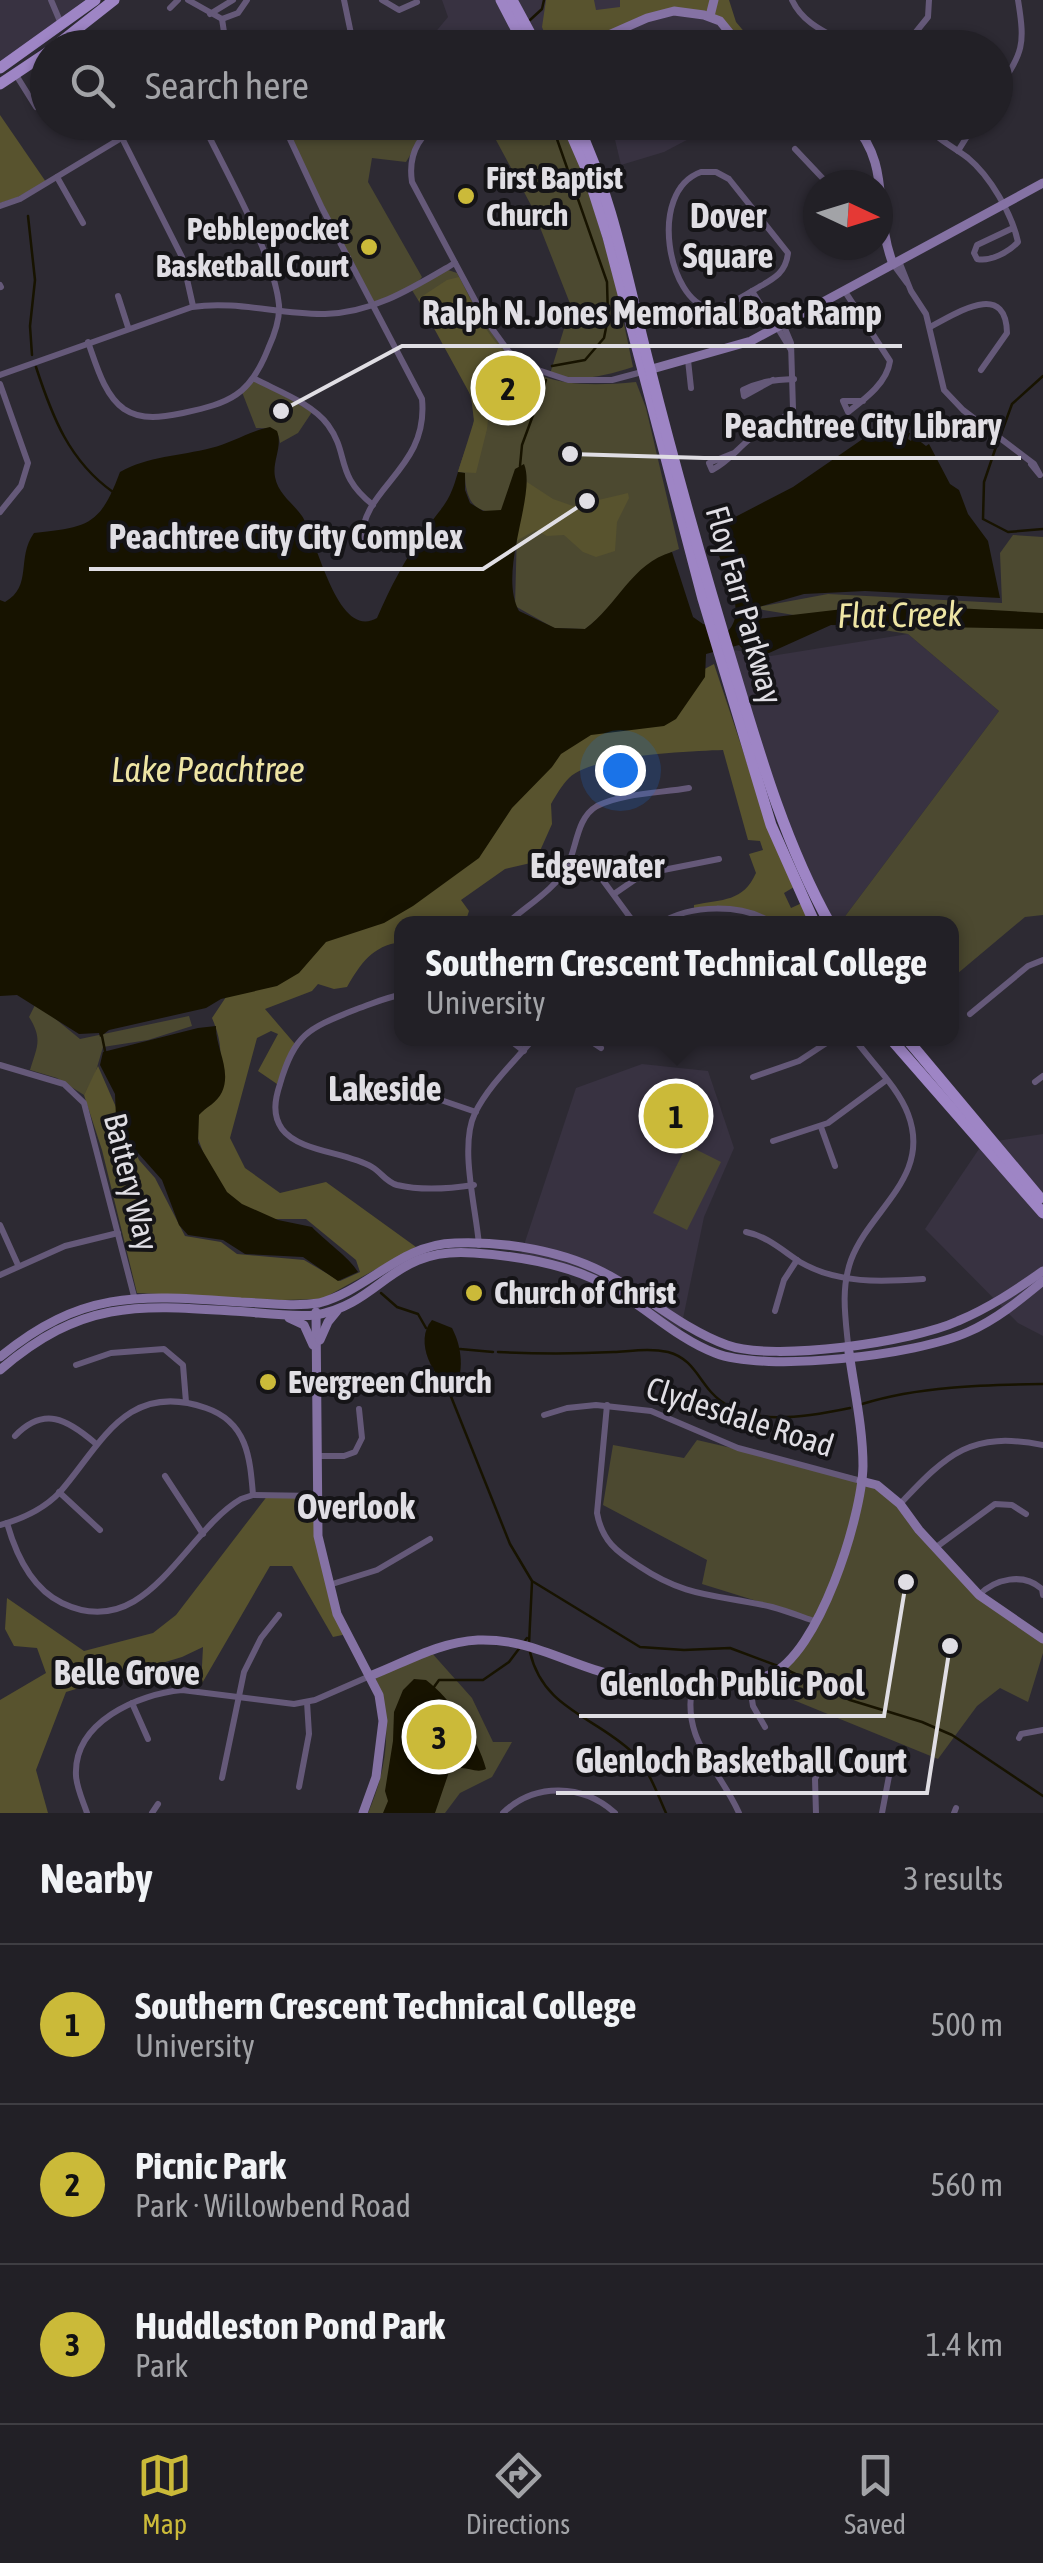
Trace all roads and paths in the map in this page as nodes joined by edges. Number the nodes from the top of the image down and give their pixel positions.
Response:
1 (51, 0) edge
2 (95, 0) edge
3 (114, 0) edge
4 (178, 0) edge
5 (188, 0) edge
6 (232, 0) edge
7 (247, 0) edge
8 (344, 0) edge
9 (382, 0) edge
10 (501, 0) edge
11 (512, 0) edge
12 (676, 0) edge
13 (714, 0) edge
14 (792, 0) edge
15 (929, 0) edge
16 (1018, 0) edge
17 (417, 2) edge
18 (170, 8) dead end
19 (674, 12) junction
20 (210, 14) junction
21 (710, 16) junction
22 (222, 19) junction
23 (63, 27) junction
24 (58, 30) edge
25 (61, 30) edge
26 (224, 30) edge
27 (350, 30) edge
28 (517, 30) edge
29 (528, 30) edge
30 (620, 30) edge
31 (727, 30) edge
32 (822, 30) edge
33 (918, 30) edge
34 (30, 48) edge
35 (30, 64) edge
36 (1013, 64) edge
37 (0, 68) edge
38 (15, 74) junction
39 (0, 84) edge
40 (30, 98) edge
41 (115, 140) edge
42 (123, 140) edge
43 (210, 140) edge
44 (290, 140) edge
45 (421, 140) edge
46 (574, 140) edge
47 (583, 140) edge
48 (866, 140) edge
49 (940, 140) edge
50 (965, 140) edge
51 (795, 149) dead end
52 (958, 151) junction
53 (815, 170) edge
54 (878, 170) edge
55 (57, 178) junction
56 (1043, 183) edge
57 (0, 206) edge
58 (1002, 207) junction
59 (83, 222) dead end
60 (1013, 228) junction
61 (893, 255) edge
62 (896, 262) junction
63 (455, 263) junction
64 (844, 290) junction
65 (752, 292) junction
66 (118, 296) dead end
67 (193, 306) junction
68 (374, 306) junction
69 (279, 310) junction
70 (778, 327) junction
71 (930, 327) junction
72 (128, 328) junction
73 (88, 342) junction
74 (688, 360) junction
75 (981, 370) dead end
76 (646, 371) junction
77 (0, 375) edge
78 (256, 379) junction
79 (774, 380) dead end
80 (794, 380) junction
81 (0, 384) edge
82 (691, 388) dead end
83 (863, 401) dead end
84 (734, 453) dead end
85 (1042, 477) edge
86 (373, 504) junction
87 (0, 512) edge
88 (362, 540) dead end
89 (727, 662) junction
90 (689, 788) dead end
91 (571, 858) junction
92 (719, 859) dead end
93 (614, 894) junction
94 (516, 916) edge
95 (629, 916) edge
96 (674, 916) edge
97 (756, 916) edge
98 (811, 916) edge
99 (826, 916) edge
100 (1043, 960) edge
101 (394, 997) edge
102 (970, 1014) dead end
103 (517, 1046) edge
104 (528, 1046) edge
105 (597, 1046) edge
106 (822, 1046) edge
107 (860, 1046) edge
108 (897, 1046) edge
109 (913, 1046) edge
110 (600, 1048) dead end
111 (524, 1051) junction
112 (0, 1065) edge
113 (1043, 1076) edge
114 (753, 1077) dead end
115 (885, 1081) junction
116 (1035, 1082) dead end
117 (392, 1083) dead end
118 (476, 1112) junction
119 (821, 1127) junction
120 (773, 1141) dead end
121 (835, 1166) dead end
122 (474, 1185) junction
123 (1043, 1201) edge
124 (1043, 1213) edge
125 (0, 1225) edge
126 (746, 1232) dead end
127 (118, 1233) junction
128 (478, 1248) junction
129 (797, 1260) junction
130 (18, 1265) junction
131 (396, 1265) junction
132 (1043, 1271) edge
133 (0, 1274) edge
134 (846, 1278) junction
135 (923, 1279) dead end
136 (1043, 1281) edge
137 (136, 1302) junction
138 (316, 1309) junction
139 (339, 1309) junction
140 (776, 1311) dead end
141 (271, 1314) junction
142 (849, 1350) junction
143 (0, 1356) edge
144 (76, 1366) dead end
145 (0, 1370) edge
146 (317, 1373) junction
147 (186, 1402) junction
148 (607, 1405) junction
149 (359, 1409) dead end
150 (544, 1415) dead end
151 (15, 1436) dead end
152 (95, 1443) junction
153 (1043, 1445) edge
154 (316, 1456) junction
155 (165, 1476) dead end
156 (862, 1480) junction
157 (59, 1492) junction
158 (253, 1495) junction
159 (317, 1496) junction
160 (900, 1504) junction
161 (1026, 1514) dead end
162 (4, 1524) edge
163 (100, 1530) dead end
164 (203, 1534) junction
165 (430, 1539) dead end
166 (935, 1548) junction
167 (328, 1585) junction
168 (979, 1595) junction
169 (1043, 1595) edge
170 (279, 1615) dead end
171 (818, 1622) junction
172 (1043, 1639) edge
173 (370, 1676) junction
174 (749, 1678) junction
175 (693, 1682) junction
176 (238, 1696) junction
177 (307, 1702) junction
178 (132, 1703) junction
179 (765, 1727) dead end
180 (1043, 1730) edge
181 (148, 1738) dead end
182 (1019, 1738) dead end
183 (830, 1749) dead end
184 (889, 1776) dead end
185 (222, 1778) dead end
186 (299, 1787) dead end
187 (158, 1804) dead end
188 (87, 1813) edge
189 (152, 1813) edge
190 (363, 1813) edge
191 (503, 1813) edge
192 (616, 1813) edge
193 (738, 1813) edge
194 (816, 1813) edge
195 (882, 1813) edge

1 - 23 street
2 - 23 main road
3 - 23 main road
4 - 18 street
5 - 20 street
6 - 20 street
7 - 22 street
8 - 27 street
9 - 17 street
10 - 28 main road
11 - 29 main road
12 - 19 street
13 - 21 street
14 - 32 street
15 - 33 street
16 - 36 street
19 - 21 street
19 - 30 street
20 - 22 street
21 - 31 street
22 - 26 street
23 - 24 main road
23 - 25 main road
34 - 37 main road
35 - 38 main road
38 - 39 main road
38 - 40 street
41 - 55 street
42 - 67 street
43 - 69 street
44 - 68 street
45 - 63 street
46 - 76 main road, Floy Farr Parkway
47 - 76 main road, Floy Farr Parkway
48 - 54 street
49 - 52 street
50 - 52 street
51 - 53 street
52 - 58 street
55 - 57 street
55 - 59 street
56 - 58 street
58 - 60 street
58 - 62 street
60 - 60 street
61 - 62 street
62 - 64 street
62 - 71 street
63 - 68 street
63 - 76 street
64 - 70 street
64 - 83 street
65 - 65 street
65 - 70 street
66 - 72 street
67 - 69 street
67 - 72 street
68 - 69 street
68 - 86 street
69 - 78 street
70 - 74 street
70 - 80 street
71 - 75 street
71 - 85 street
72 - 73 street
73 - 77 street
73 - 78 street
74 - 76 street
74 - 82 street
76 - 89 main road, Floy Farr Parkway
78 - 86 street
79 - 80 street
80 - 84 street
81 - 87 street
86 - 88 street
89 - 98 main road, Floy Farr Parkway
89 - 99 main road, Floy Farr Parkway
90 - 91 street
91 - 93 street
91 - 94 street
92 - 93 street
93 - 95 street
96 - 97 street
100 - 102 street
101 - 122 street
103 - 111 street
104 - 111 street
105 - 110 street
106 - 114 street
107 - 115 street
108 - 124 main road
109 - 123 main road
111 - 118 street
112 - 127 street, Battery Way
113 - 116 street
115 - 119 street
115 - 134 street
117 - 118 street
118 - 122 street
119 - 120 street
119 - 121 street
122 - 128 street
125 - 130 street
126 - 129 street
127 - 130 street
127 - 137 street, Battery Way
128 - 131 street
128 - 142 street
129 - 134 street
129 - 140 street
130 - 133 street
131 - 138 street
131 - 139 street
132 - 142 street
134 - 135 street
134 - 142 street
136 - 142 street
137 - 138 street
137 - 141 street
137 - 143 street
137 - 145 street
138 - 139 street
138 - 141 street
138 - 146 street
139 - 146 street
141 - 146 street
142 - 156 street
144 - 147 street
146 - 154 street
147 - 152 street
147 - 158 street
148 - 150 street, Clydesdale Road
148 - 156 street, Clydesdale Road
148 - 171 street
149 - 154 street
151 - 152 street
152 - 157 street
153 - 160 street
154 - 159 street
155 - 164 street
156 - 160 street
156 - 171 street
157 - 162 street
157 - 163 street
158 - 159 street
158 - 164 street
159 - 167 street
160 - 166 street
161 - 166 street
162 - 164 street
165 - 167 street
166 - 168 street
167 - 173 street
168 - 169 street
168 - 172 street
170 - 176 street
171 - 174 street
173 - 175 street
173 - 177 street
173 - 190 street
174 - 175 street
174 - 179 street
175 - 193 street
176 - 177 street
176 - 178 street
176 - 185 street
177 - 186 street
178 - 181 street
178 - 188 street
180 - 182 street
183 - 194 street
184 - 195 street
187 - 189 street
191 - 192 street

